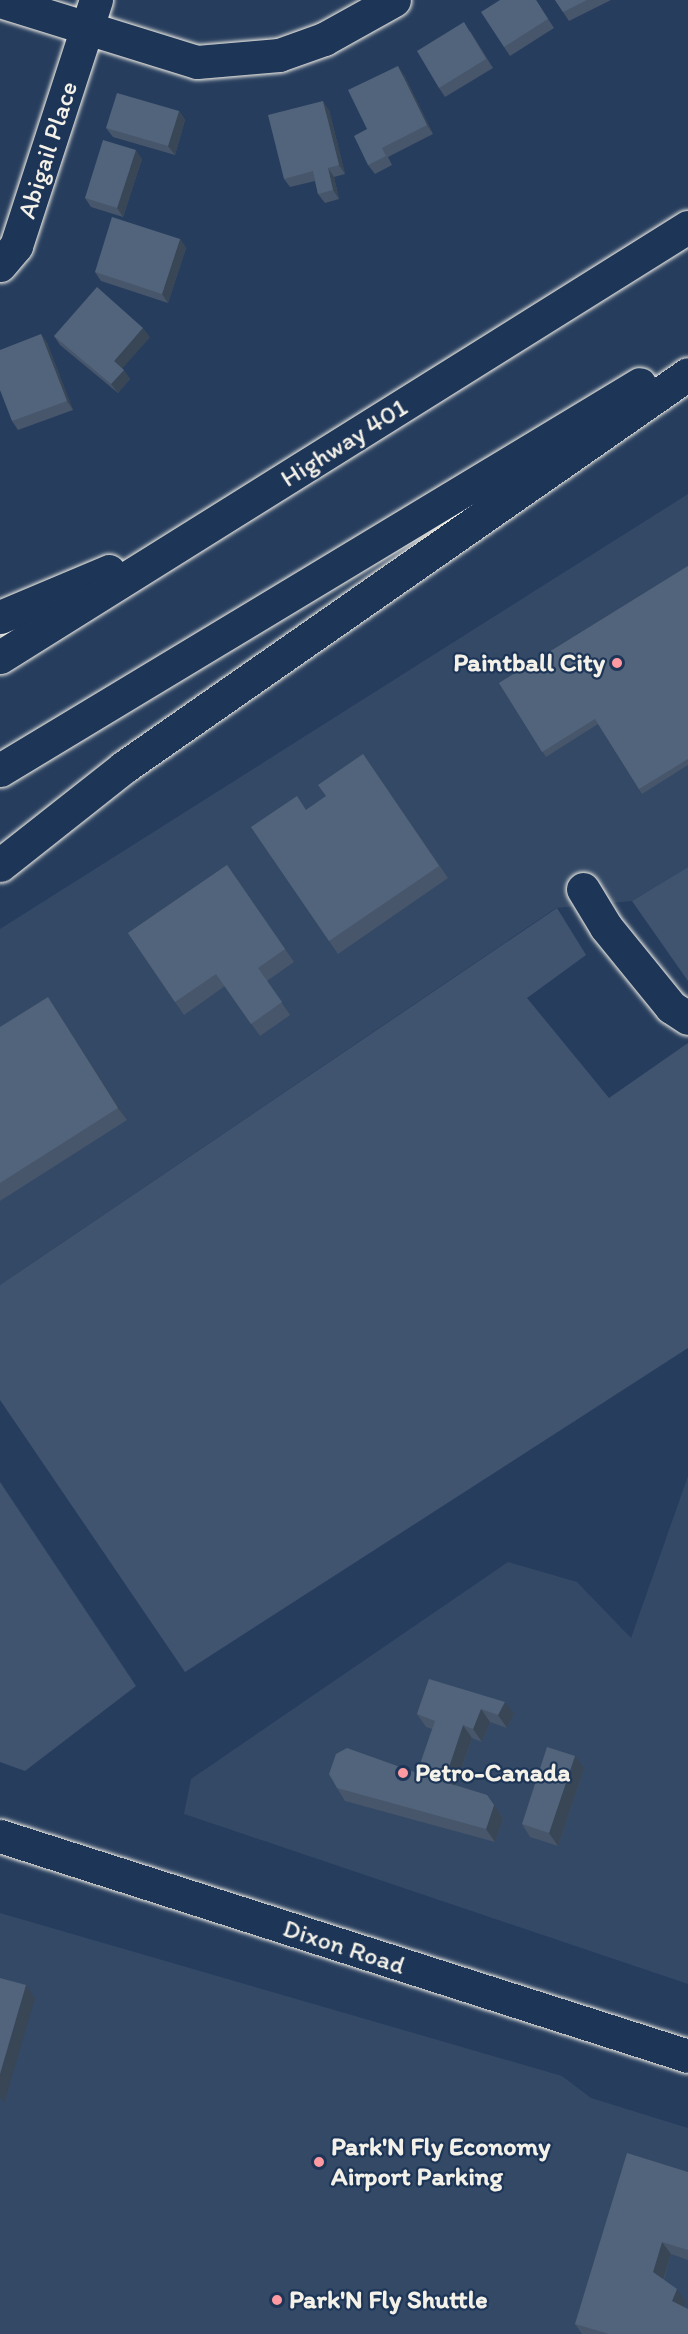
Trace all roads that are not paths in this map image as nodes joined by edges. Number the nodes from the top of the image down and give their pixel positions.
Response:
1 (394, 0) edge
2 (0, 1) edge
3 (91, 14) edge
4 (688, 227) edge
5 (0, 265) edge
6 (688, 354) edge
7 (688, 374) edge
8 (194, 537) junction
9 (0, 617) edge
10 (0, 657) edge
11 (0, 770) edge
12 (0, 865) edge
13 (583, 889) dead end
14 (688, 1018) edge
15 (0, 1836) edge
16 (688, 2056) edge

1 - 3 main road
2 - 3 main road
3 - 5 main road, Abigail Place
4 - 8 main road, Highway 401
6 - 11 main road
7 - 12 main road
8 - 9 main road
8 - 10 main road, Highway 401
13 - 14 main road
15 - 16 main road, Dixon Road

